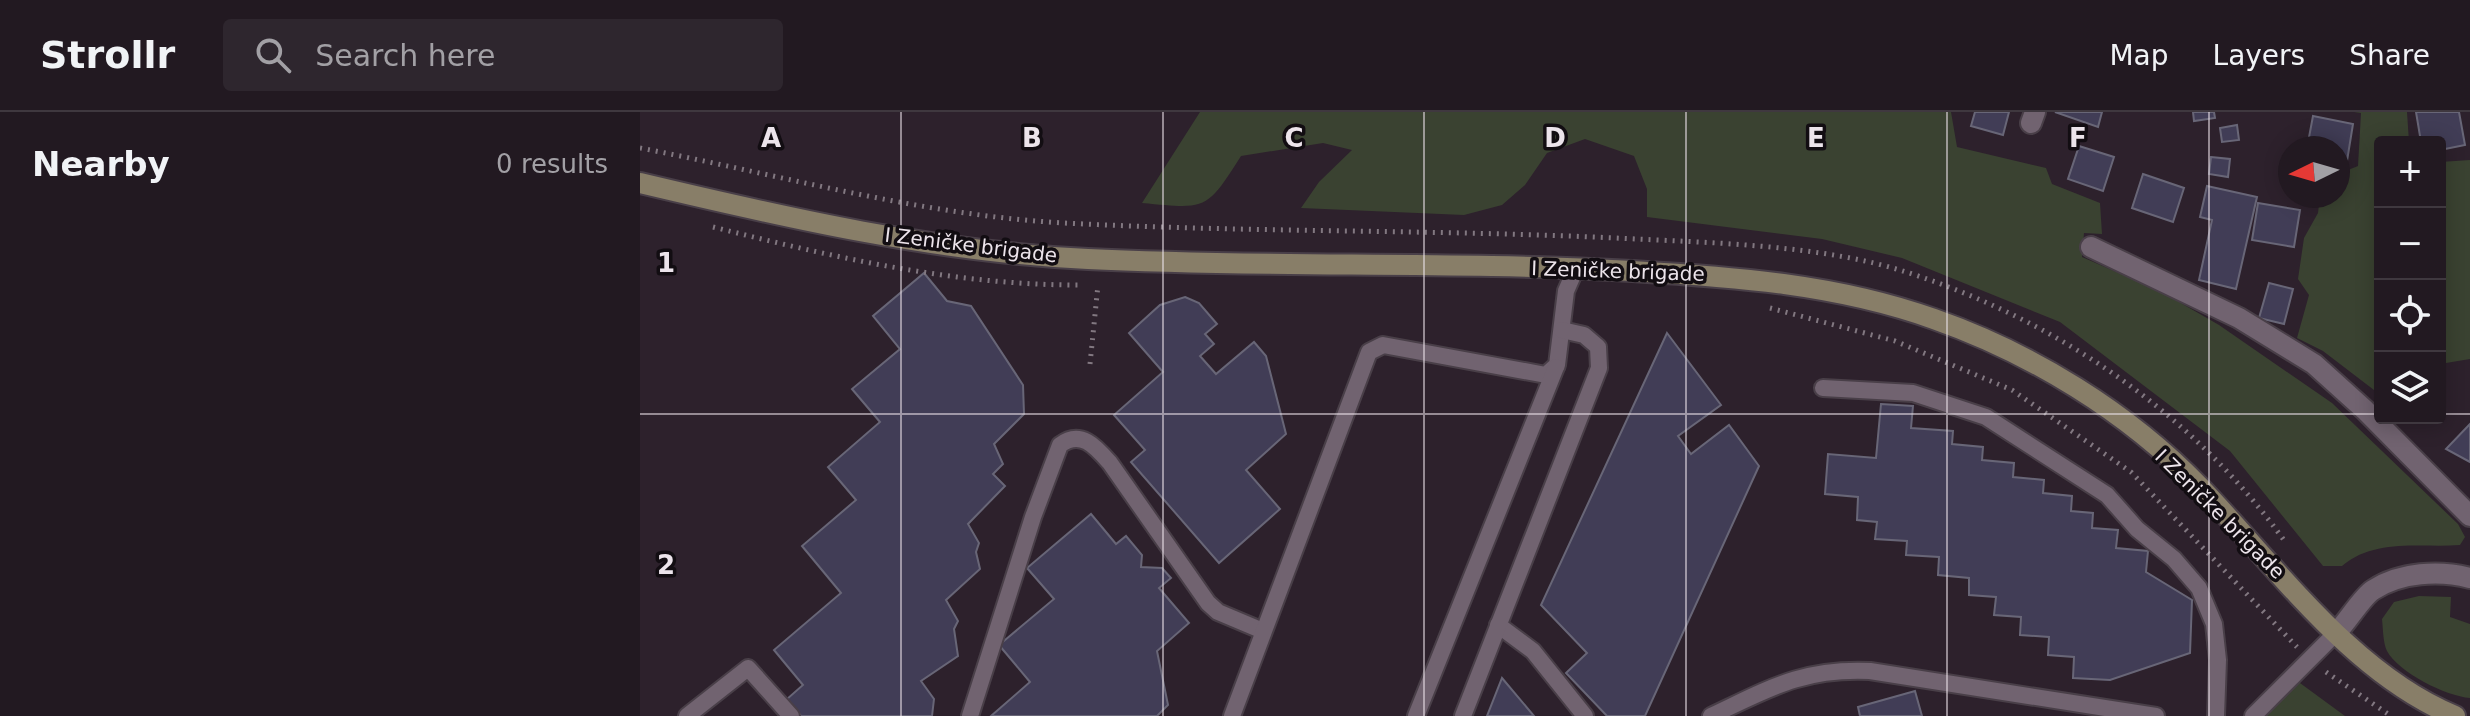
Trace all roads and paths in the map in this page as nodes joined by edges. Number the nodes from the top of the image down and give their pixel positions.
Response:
1 (640, 148) edge
2 (640, 183) edge
3 (2091, 247) dead end
4 (1576, 268) junction
5 (1098, 285) dead end
6 (1562, 330) junction
7 (1090, 364) dead end
8 (1557, 365) junction
9 (1823, 388) dead end
10 (2470, 516) edge
11 (2295, 555) dead end
12 (2470, 578) edge
13 (1498, 625) junction
14 (1263, 631) junction
15 (2337, 632) junction
16 (687, 716) edge
17 (791, 716) edge
18 (970, 716) edge
19 (1232, 716) edge
20 (1416, 716) edge
21 (1463, 716) edge
22 (1585, 716) edge
23 (1711, 716) edge
24 (2156, 716) edge
25 (2216, 716) edge
26 (2253, 716) edge
27 (2455, 716) edge

1 - 11 path
2 - 4 street, I Zeničke brigade
3 - 10 street
4 - 6 lane
4 - 15 street, I Zeničke brigade
5 - 7 path
6 - 8 lane
6 - 13 lane
8 - 14 lane
8 - 20 lane
9 - 25 lane
12 - 15 street
13 - 21 lane
13 - 22 lane
14 - 18 lane
14 - 19 lane
15 - 26 lane
15 - 27 street, I Zeničke brigade
16 - 17 lane
23 - 24 lane

